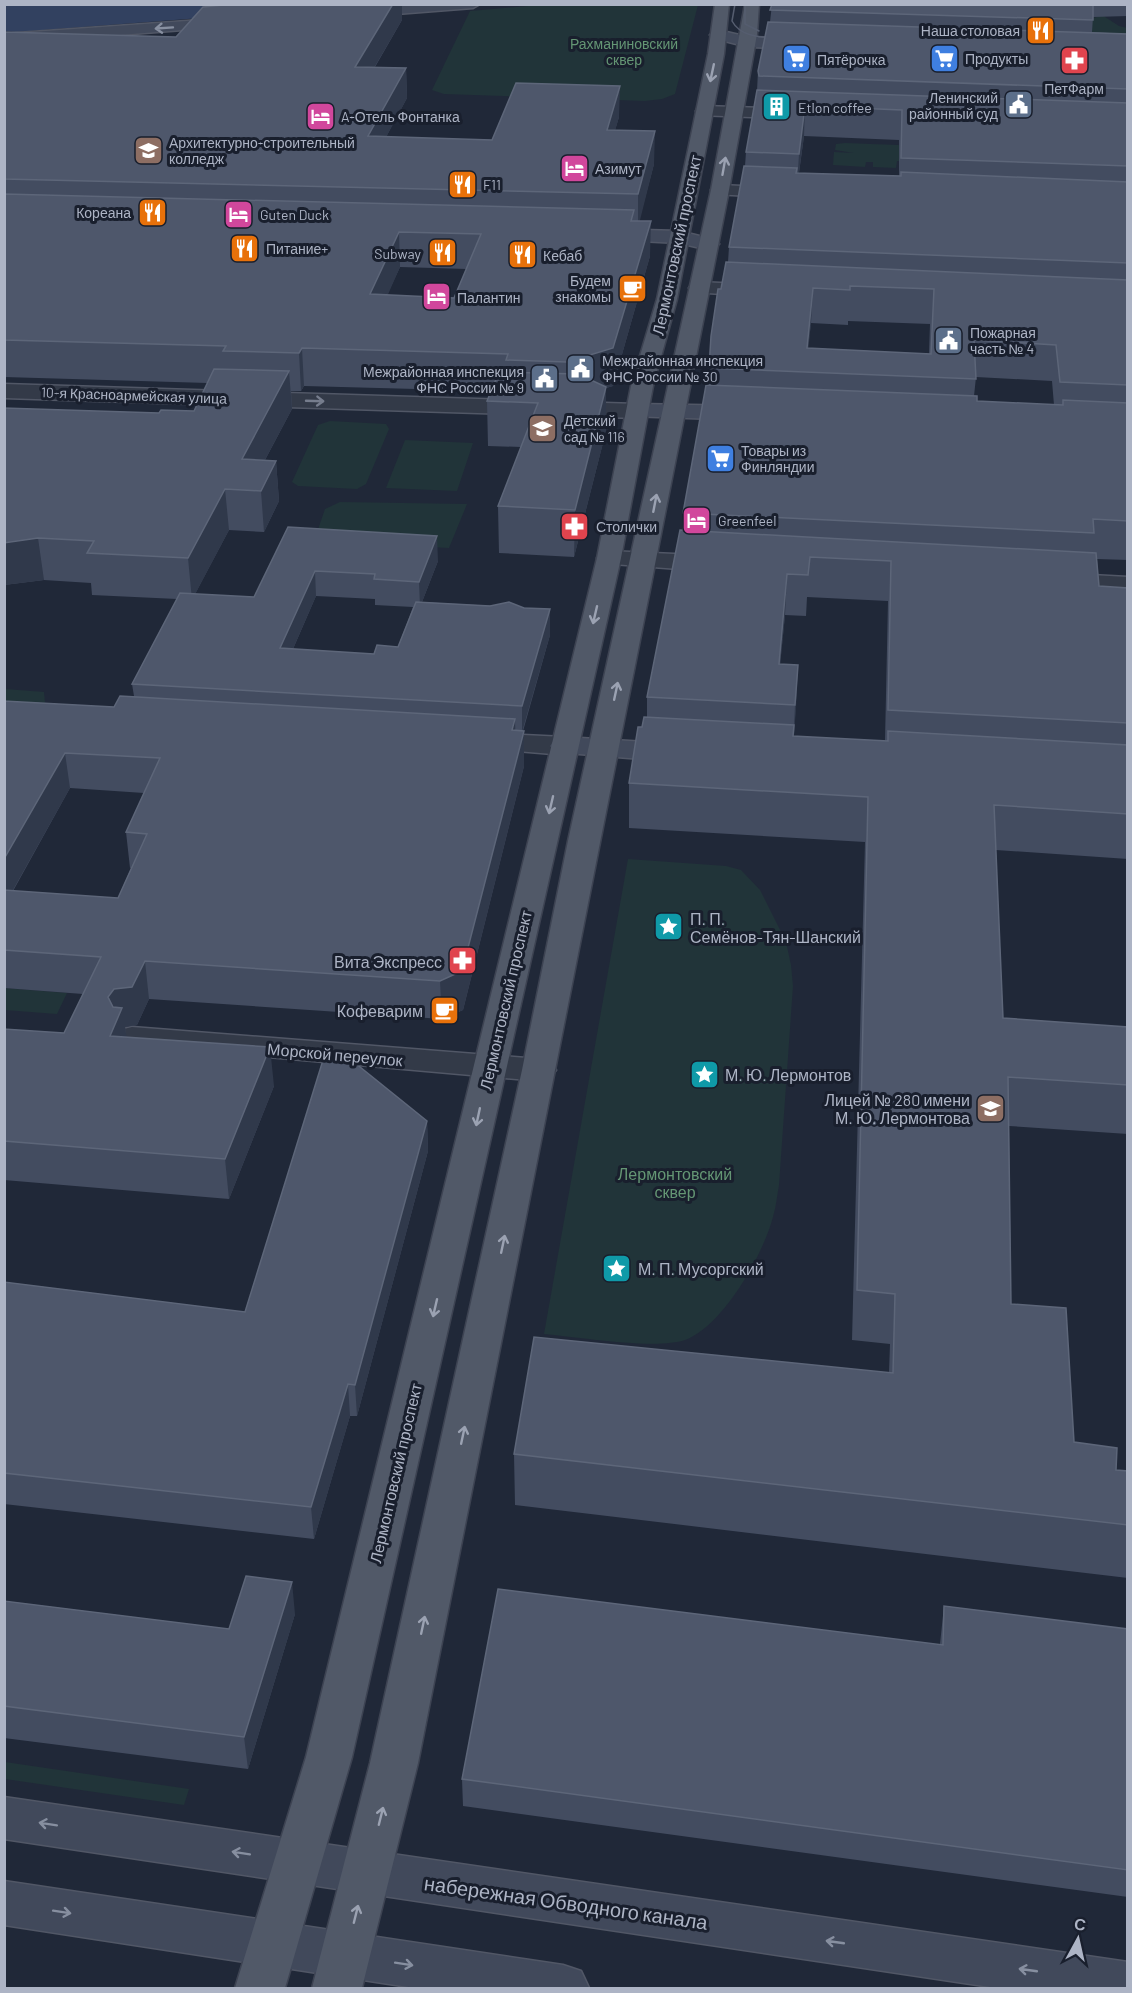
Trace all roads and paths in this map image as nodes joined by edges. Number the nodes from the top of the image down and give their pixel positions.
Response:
1 (473, 4) edge
2 (722, 4) edge
3 (752, 4) edge
4 (345, 14) edge
5 (250, 22) edge
6 (718, 35) junction
7 (748, 36) junction
8 (4, 39) edge
9 (823, 39) edge
10 (704, 111) junction
11 (734, 112) junction
12 (815, 115) edge
13 (720, 190) junction
14 (801, 194) edge
15 (592, 240) edge
16 (678, 242) junction
17 (709, 244) junction
18 (699, 288) junction
19 (783, 292) edge
20 (4, 391) edge
21 (637, 411) junction
22 (674, 411) junction
23 (764, 414) edge
24 (626, 559) junction
25 (748, 565) edge
26 (1035, 580) edge
27 (1128, 585) edge
28 (456, 739) edge
29 (564, 746) junction
30 (603, 748) junction
31 (705, 754) edge
32 (132, 1037) edge
33 (489, 1066) junction
34 (539, 1070) junction
35 (4, 1818) edge
36 (299, 1862) junction
37 (367, 1873) junction
38 (4, 1903) edge
39 (267, 1966) edge
40 (341, 1972) edge
41 (1128, 1985) edge
42 (563, 1989) edge

1 - 4 street
2 - 6 main road, Лермонтовский проспект
3 - 7 main road, Лермонтовский проспект
5 -> 8 street
6 - 7 street
6 -> 10 main road, Лермонтовский проспект
7 - 9 street
7 - 11 main road, Лермонтовский проспект
10 - 11 street
10 - 16 main road, Лермонтовский проспект
11 - 12 street
13 -> 11 main road, Лермонтовский проспект
13 - 14 street
13 - 17 main road, Лермонтовский проспект
15 - 16 street
16 - 17 street
16 - 21 main road, Лермонтовский проспект
17 - 18 main road, Лермонтовский проспект
18 - 19 street
18 - 22 main road, Лермонтовский проспект
20 -> 21 street, 10-я Красноармейская улица
21 - 22 street, 10-я Красноармейская улица
21 - 24 main road, Лермонтовский проспект
22 - 23 street, 10-я Красноармейская улица
24 -> 22 main road, Лермонтовский проспект
24 - 25 street
24 -> 29 main road, Лермонтовский проспект
30 -> 24 main road, Лермонтовский проспект
26 - 27 street
28 - 29 street
29 - 30 street
29 -> 33 main road, Лермонтовский проспект
30 - 31 street
30 - 34 main road, Лермонтовский проспект
32 - 33 street, Морской переулок
33 - 34 street, Морской переулок
33 -> 36 main road, Лермонтовский проспект
37 -> 34 main road, Лермонтовский проспект
36 -> 35 street, набережная Обводного канала
36 - 37 street, набережная Обводного канала
36 - 39 main road, Лермонтовский проспект
40 -> 37 main road, Лермонтовский проспект
41 -> 37 street, набережная Обводного канала
38 -> 39 street
39 - 40 street
40 -> 42 street

